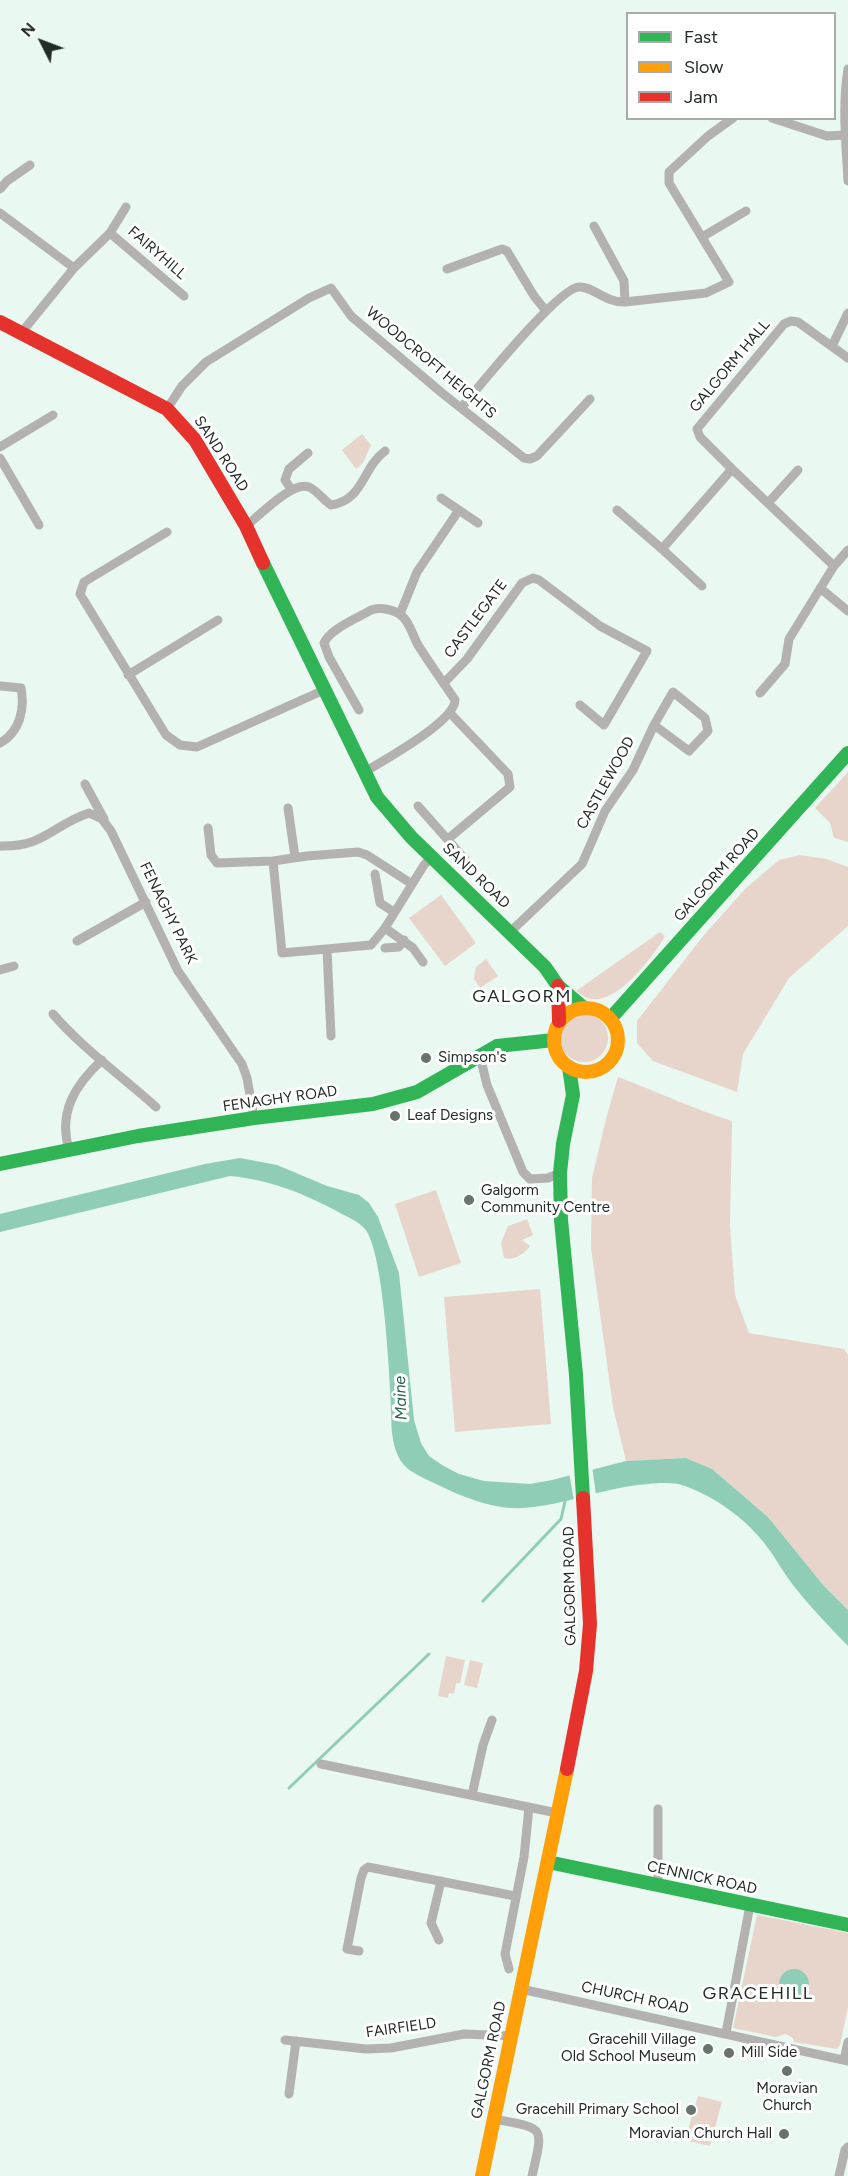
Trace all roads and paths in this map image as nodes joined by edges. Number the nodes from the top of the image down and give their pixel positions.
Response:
1 (848, 69) edge
2 (730, 120) edge
3 (778, 120) edge
4 (845, 135) junction
5 (30, 165) dead end
6 (848, 181) edge
7 (0, 189) edge
8 (126, 207) dead end
9 (746, 211) dead end
10 (0, 213) edge
11 (594, 226) dead end
12 (110, 233) junction
13 (702, 237) junction
14 (74, 268) junction
15 (447, 269) dead end
16 (184, 296) dead end
17 (626, 302) junction
18 (546, 310) junction
19 (848, 313) edge
20 (0, 322) edge
21 (22, 332) junction
22 (832, 346) junction
23 (848, 358) edge
24 (590, 399) dead end
25 (461, 408) junction
26 (167, 409) junction
27 (53, 415) dead end
28 (0, 447) edge
29 (385, 451) dead end
30 (308, 453) dead end
31 (0, 458) edge
32 (732, 469) junction
33 (798, 470) dead end
34 (291, 489) junction
35 (441, 498) dead end
36 (768, 503) junction
37 (459, 510) junction
38 (617, 510) dead end
39 (478, 523) dead end
40 (39, 525) dead end
41 (246, 526) junction
42 (167, 532) dead end
43 (662, 549) junction
44 (848, 550) edge
45 (834, 566) junction
46 (702, 586) dead end
47 (820, 588) junction
48 (848, 610) edge
49 (400, 614) junction
50 (218, 620) dead end
51 (128, 675) junction
52 (444, 682) junction
53 (0, 686) edge
54 (324, 690) junction
55 (760, 693) dead end
56 (580, 705) dead end
57 (359, 710) dead end
58 (450, 713) junction
59 (654, 725) junction
60 (0, 743) edge
61 (848, 753) edge
62 (365, 772) junction
63 (85, 784) dead end
64 (418, 806) dead end
65 (288, 808) dead end
66 (208, 828) dead end
67 (111, 831) junction
68 (448, 839) junction
69 (0, 846) edge
70 (295, 857) junction
71 (432, 857) junction
72 (273, 861) junction
73 (470, 865) dead end
74 (375, 874) dead end
75 (412, 884) junction
76 (146, 902) junction
77 (394, 912) junction
78 (385, 928) junction
79 (510, 932) junction
80 (404, 940) junction
81 (77, 942) dead end
82 (384, 948) dead end
83 (327, 949) junction
84 (423, 962) dead end
85 (14, 966) dead end
86 (0, 970) edge
87 (558, 986) junction
88 (584, 1008) junction
89 (53, 1014) dead end
90 (610, 1019) junction
91 (559, 1022) junction
92 (331, 1036) dead end
93 (554, 1040) junction
94 (480, 1056) junction
95 (102, 1060) junction
96 (569, 1067) junction
97 (599, 1070) junction
98 (573, 1095) junction
99 (156, 1107) dead end
100 (254, 1118) junction
101 (69, 1150) junction
102 (0, 1164) edge
103 (560, 1173) junction
104 (492, 1720) dead end
105 (321, 1764) dead end
106 (472, 1795) junction
107 (529, 1807) junction
108 (658, 1809) dead end
109 (557, 1813) junction
110 (548, 1862) junction
111 (441, 1881) junction
112 (658, 1886) junction
113 (515, 1896) junction
114 (750, 1905) junction
115 (848, 1925) edge
116 (439, 1940) dead end
117 (359, 1951) dead end
118 (508, 1969) dead end
119 (521, 1989) junction
120 (726, 2033) junction
121 (511, 2036) junction
122 (285, 2040) dead end
123 (296, 2041) junction
124 (848, 2042) edge
125 (846, 2060) edge
126 (289, 2094) dead end
127 (494, 2119) junction
128 (848, 2146) edge
129 (482, 2176) edge
130 (532, 2176) edge
131 (839, 2176) edge

1 - 4 street
2 - 13 street
3 - 4 street
4 - 6 street
5 - 7 street
8 - 12 street, FAIRYHILL
9 - 13 street
10 - 14 street
11 - 17 street
12 - 14 street, FAIRYHILL
12 - 16 street, FAIRYHILL
13 - 17 street
14 - 21 street, FAIRYHILL
15 - 18 street
17 - 18 street
18 - 25 street
19 - 22 street
20 - 21 street, SAND ROAD
21 - 26 street, SAND ROAD
22 - 23 street, GALGORM HALL
22 - 32 street, GALGORM HALL
24 - 25 street, WOODCROFT HEIGHTS
25 - 26 street, WOODCROFT HEIGHTS
26 - 41 street, SAND ROAD
27 - 28 street
29 - 34 street
30 - 34 street
31 - 40 street
32 - 36 street, GALGORM HALL
32 - 43 street
33 - 36 street
34 - 41 street
35 - 37 street
36 - 45 street, GALGORM HALL
37 - 39 street
37 - 49 street
38 - 43 street
41 - 54 street, SAND ROAD
42 - 51 street
43 - 46 street
44 - 45 street
45 - 47 street
47 - 48 street
47 - 55 street
49 - 52 street, CASTLEGATE
49 - 57 street
50 - 51 street
51 - 54 street
52 - 56 street, CASTLEGATE
52 - 58 street, CASTLEGATE
53 - 60 street
54 - 62 street, SAND ROAD
58 - 62 street
58 - 68 street
59 - 59 street, CASTLEWOOD
59 - 79 street, CASTLEWOOD
61 - 90 street, GALGORM ROAD
62 - 71 street, SAND ROAD
63 - 67 street
64 - 68 street
65 - 70 street
66 - 72 street
67 - 69 street, FENAGHY PARK
67 - 76 street, FENAGHY PARK
68 - 73 street
70 - 72 street
70 - 75 street
71 - 75 street
71 - 79 street, SAND ROAD
72 - 83 street
74 - 77 street
75 - 77 street
76 - 81 street
76 - 100 street, FENAGHY PARK
77 - 78 street
78 - 80 street
78 - 83 street
79 - 87 street, SAND ROAD
80 - 82 street
80 - 84 street
83 - 92 street
85 - 86 street
87 - 88 street, SAND ROAD
87 - 91 street
88 - 90 street
88 - 91 street
89 - 95 street
90 - 97 street
91 - 93 street
93 - 94 street, FENAGHY ROAD
93 - 96 street
94 - 100 street, FENAGHY ROAD
94 - 103 street
95 - 99 street
95 - 101 street
96 - 97 street
96 - 98 street, GALGORM ROAD
97 - 98 street
98 - 103 street, GALGORM ROAD
100 - 101 street, FENAGHY ROAD
101 - 102 street, FENAGHY ROAD
103 - 109 street, GALGORM ROAD
104 - 106 street
105 - 106 street
106 - 107 street
107 - 109 street
107 - 113 street
108 - 112 street
109 - 110 street, GALGORM ROAD
110 - 112 street, CENNICK ROAD
110 - 119 street, GALGORM ROAD
111 - 113 street
111 - 116 street
111 - 117 street
112 - 114 street, CENNICK ROAD
113 - 118 street
114 - 115 street, CENNICK ROAD
114 - 120 street
119 - 120 street, CHURCH ROAD
119 - 121 street, GALGORM ROAD
120 - 125 street, CHURCH ROAD
121 - 123 street, FAIRFIELD
121 - 127 street, GALGORM ROAD
122 - 123 street, FAIRFIELD
123 - 126 street
124 - 125 street
127 - 129 street, GALGORM ROAD
127 - 130 street
128 - 131 street

